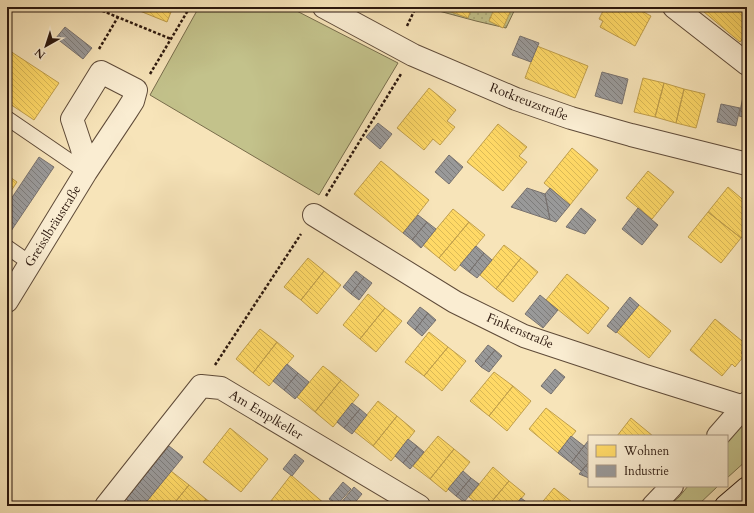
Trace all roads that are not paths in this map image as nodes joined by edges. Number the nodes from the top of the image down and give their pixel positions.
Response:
1 (324, 7) edge
2 (674, 7) edge
3 (747, 64) edge
4 (7, 118) edge
5 (747, 164) edge
6 (86, 172) junction
7 (314, 215) dead end
8 (7, 247) edge
9 (30, 263) junction
10 (7, 301) edge
11 (746, 405) edge
12 (719, 435) edge
13 (671, 487) edge
14 (747, 488) edge
15 (106, 506) edge
16 (419, 506) edge
17 (653, 506) edge
18 (726, 506) edge

1 - 5 street, Rotkreuzstraße
2 - 3 street
4 - 6 lane
6 - 6 street, Greisslbräustraße
6 - 9 street, Greisslbräustraße
7 - 11 street, Finkenstraße
8 - 9 lane
9 - 10 street, Greisslbräustraße
11 - 12 street
13 - 17 street
14 - 18 street
15 - 16 street, Am Emplkeller

